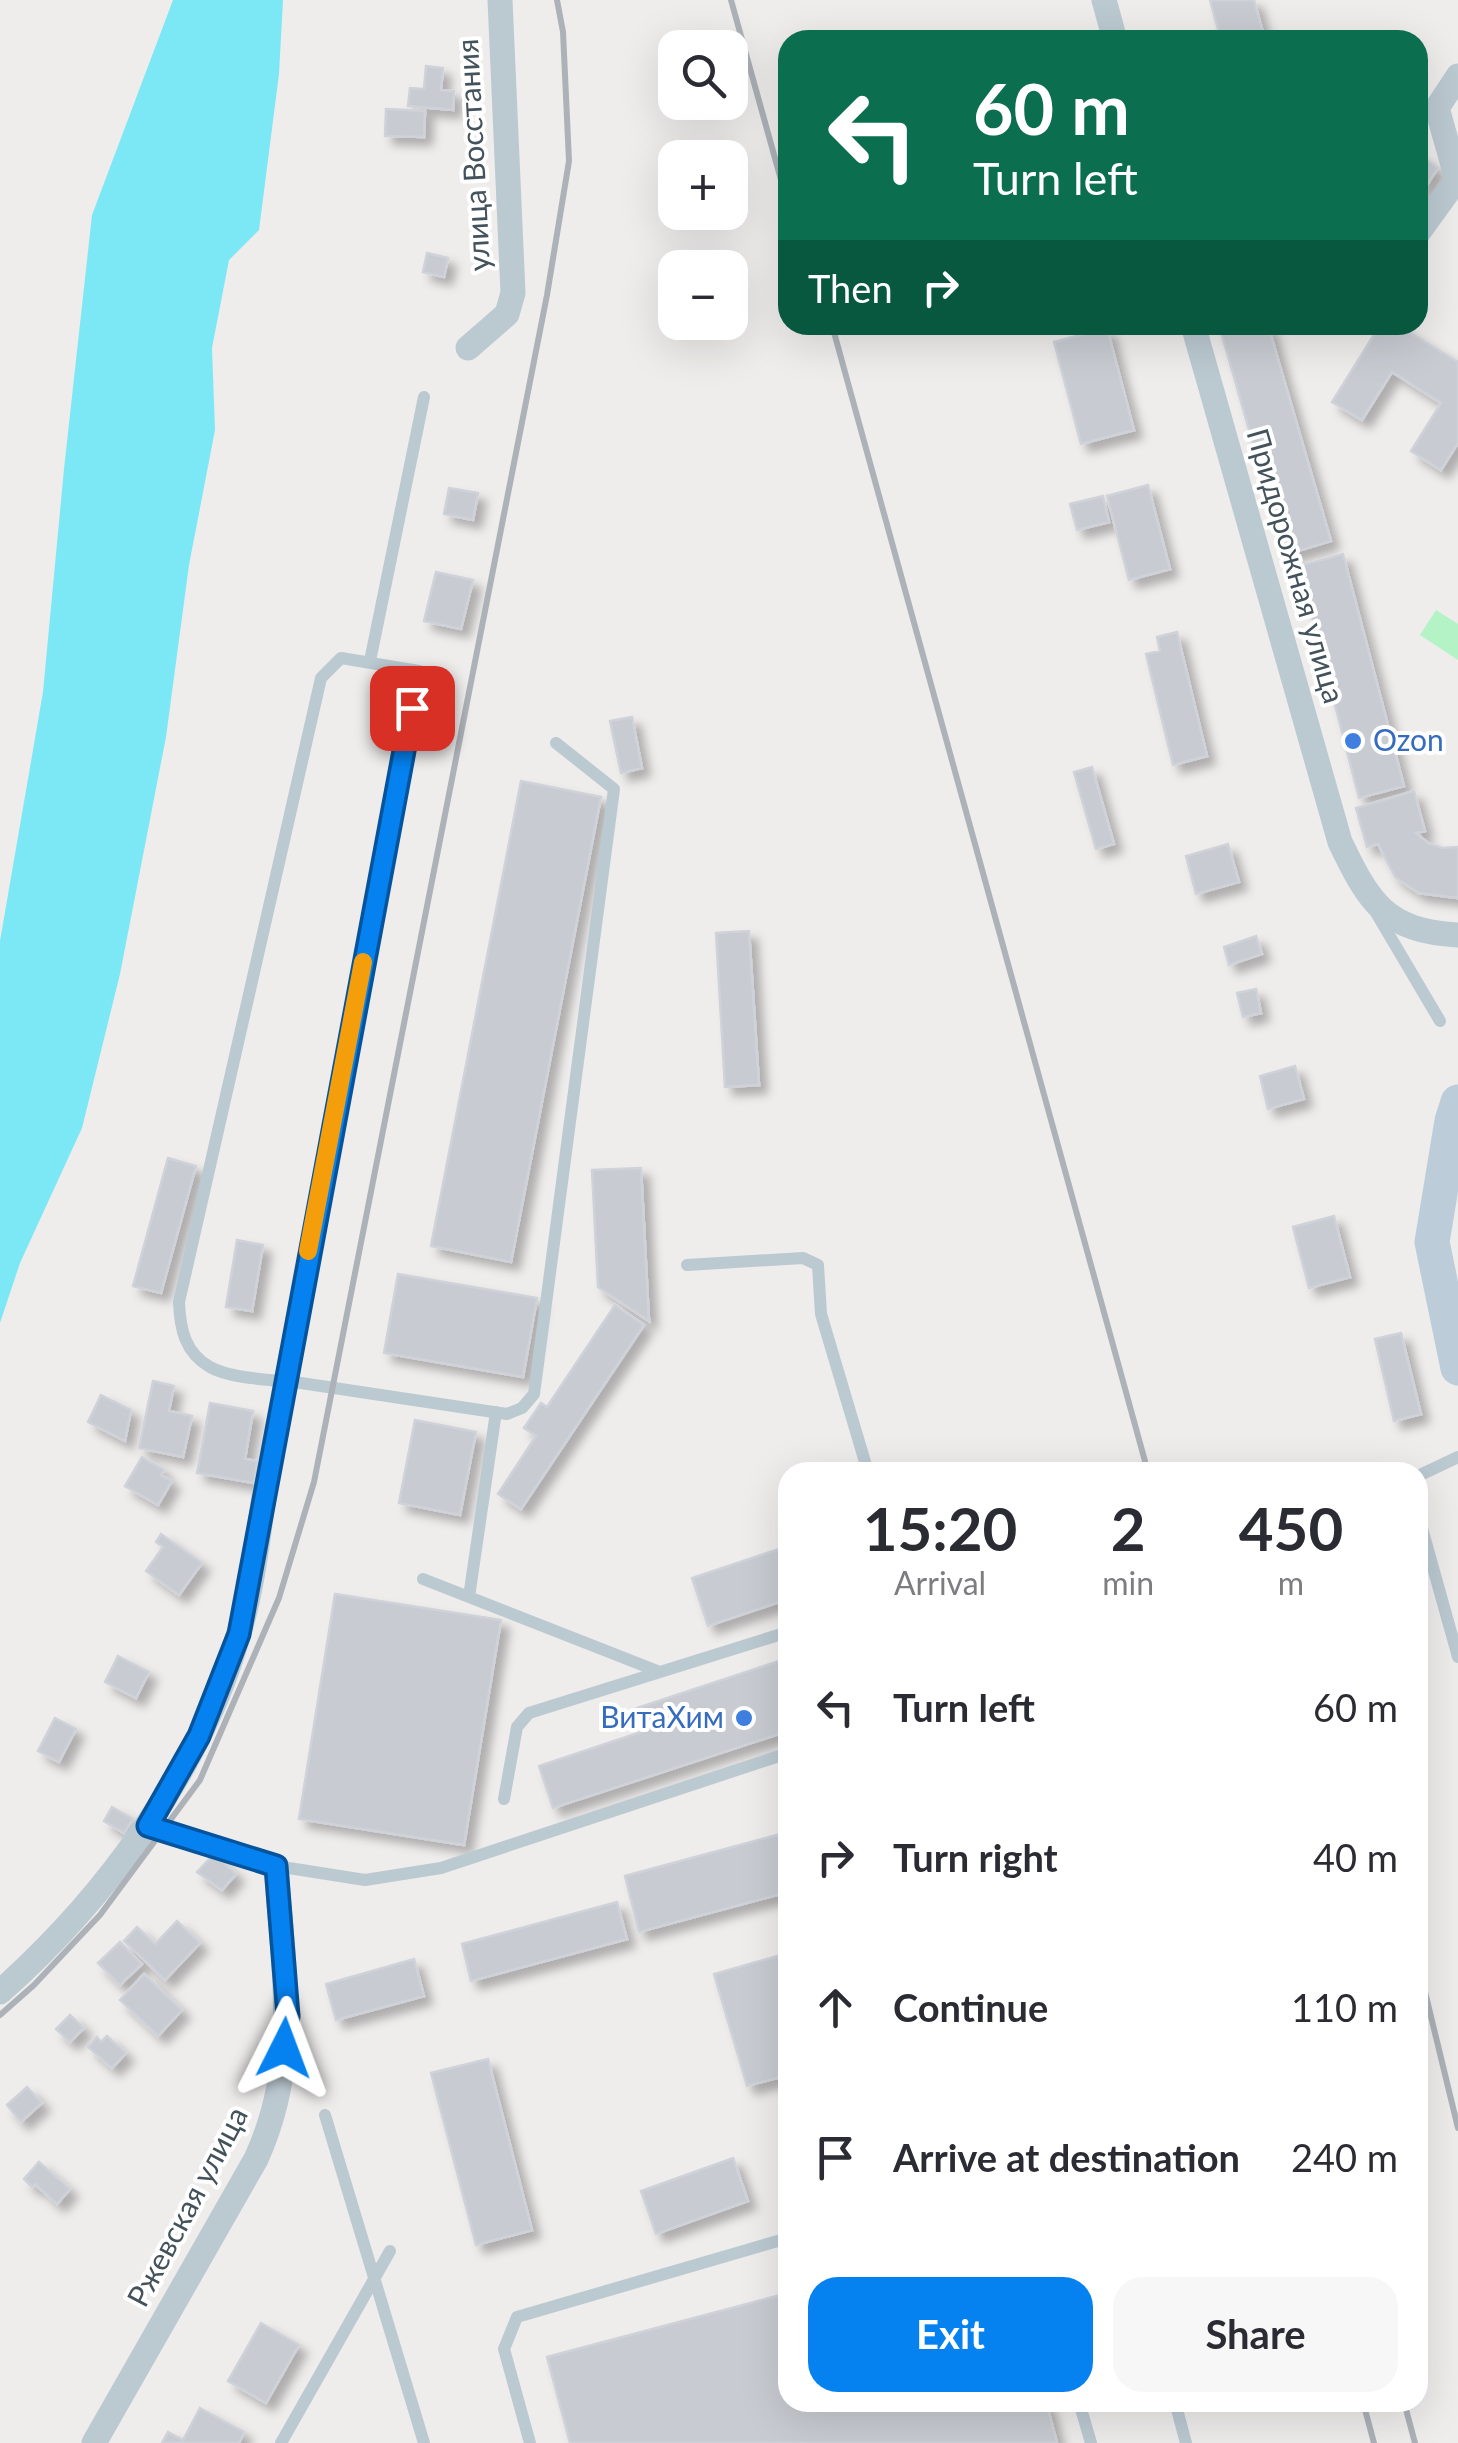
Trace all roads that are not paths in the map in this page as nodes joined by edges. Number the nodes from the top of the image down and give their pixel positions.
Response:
1 (500, 0) edge
2 (1104, 0) edge
3 (1112, 30) edge
4 (1458, 76) edge
5 (1428, 219) edge
6 (1196, 335) edge
7 (468, 348) dead end
8 (424, 397) dead end
9 (370, 662) junction
10 (556, 742) dead end
11 (1364, 892) junction
12 (1458, 934) edge
13 (1440, 1021) dead end
14 (1458, 1102) edge
15 (687, 1265) dead end
16 (1458, 1368) edge
17 (284, 1381) junction
18 (496, 1412) junction
19 (1458, 1457) edge
20 (865, 1462) edge
21 (1428, 1471) edge
22 (265, 1490) joint
23 (1428, 1550) edge
24 (423, 1579) dead end
25 (468, 1596) junction
26 (778, 1635) edge
27 (1458, 1657) edge
28 (660, 1672) junction
29 (778, 1756) edge
30 (504, 1799) dead end
31 (148, 1826) junction
32 (276, 1866) junction
33 (0, 1992) edge
34 (325, 2115) dead end
35 (778, 2241) edge
36 (390, 2252) dead end
37 (374, 2279) junction
38 (1083, 2412) edge
39 (1178, 2412) edge
40 (94, 2443) edge
41 (281, 2443) edge
42 (424, 2443) edge
43 (530, 2443) edge
44 (1091, 2443) edge
45 (1186, 2443) edge

1 - 7 street, улица Восстания
2 - 3 street
4 - 5 street
6 - 11 street, Придорожная улица
8 - 9 lane
9 - 17 lane
9 - 17 lane
10 - 18 lane
11 - 12 street, Придорожная улица
11 - 13 lane
14 - 16 main road
15 - 20 lane
17 - 18 lane
17 - 22 lane
18 - 25 lane
19 - 21 lane
22 - 31 street
23 - 27 lane
24 - 25 lane
25 - 28 lane
26 - 28 lane
28 - 30 lane
29 - 32 lane
31 - 32 lane
31 - 33 street
32 - 40 street, Ржевская улица
34 - 37 lane
35 - 43 lane
36 - 37 lane
37 - 41 lane
37 - 42 lane
38 - 44 lane
39 - 45 lane

